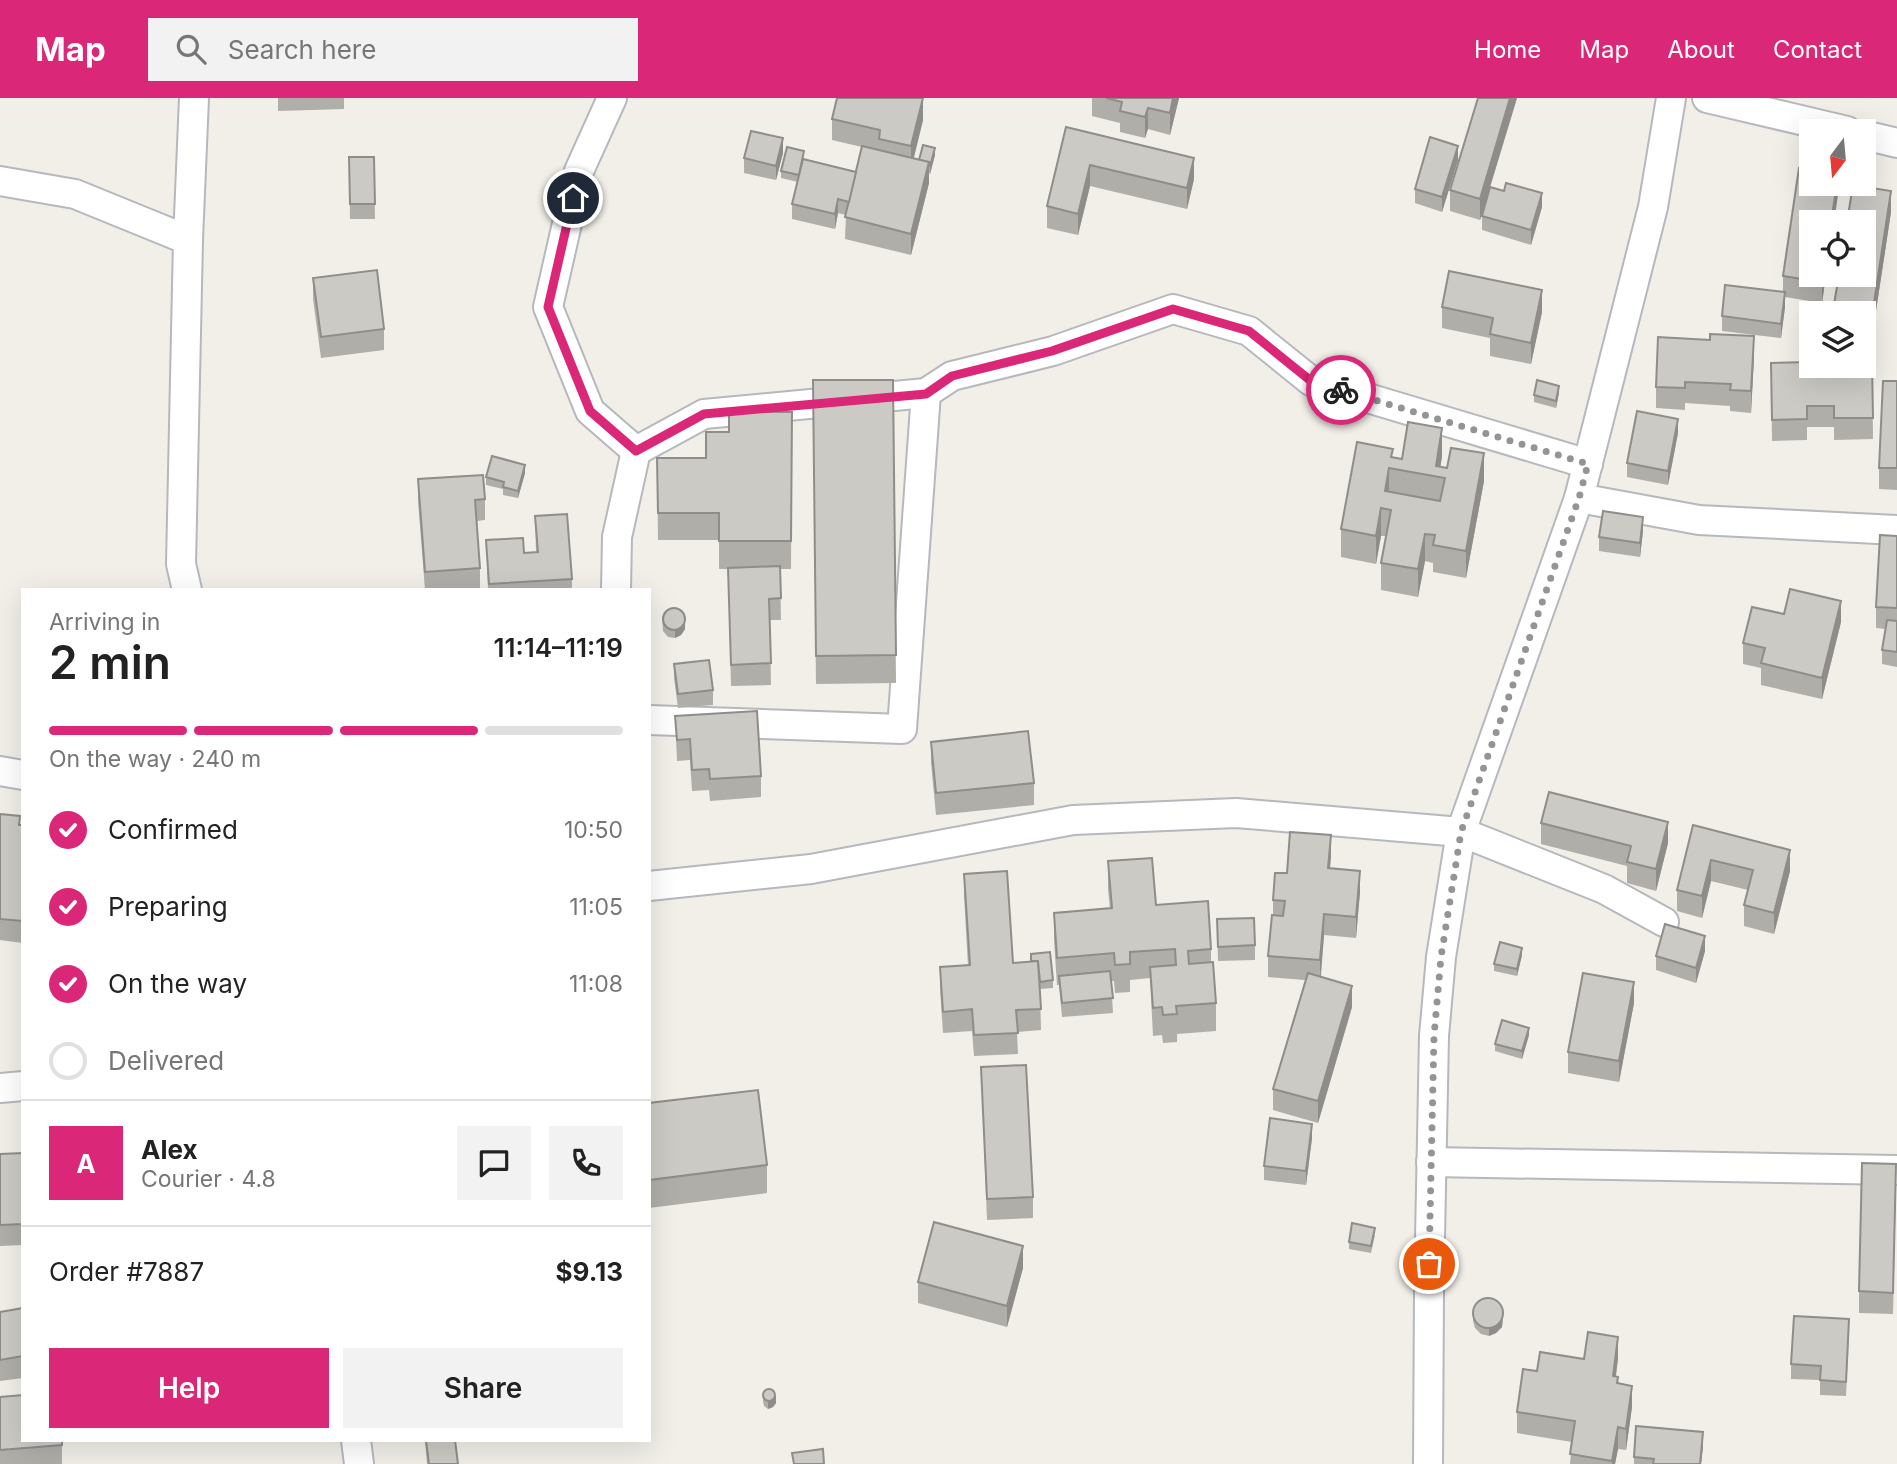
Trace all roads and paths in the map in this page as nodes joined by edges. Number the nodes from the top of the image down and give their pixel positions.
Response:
1 (194, 98) edge
2 (612, 98) edge
3 (1671, 98) edge
4 (1707, 98) edge
5 (1799, 120) edge
6 (1876, 138) edge
7 (1897, 143) edge
8 (0, 181) edge
9 (188, 240) junction
10 (926, 394) junction
11 (636, 451) junction
12 (1588, 464) junction
13 (1579, 498) junction
14 (1897, 530) edge
15 (187, 588) edge
16 (616, 588) edge
17 (651, 720) edge
18 (0, 771) edge
19 (21, 775) edge
20 (1461, 832) junction
21 (651, 886) edge
22 (1664, 922) edge
23 (21, 1086) edge
24 (0, 1088) edge
25 (1431, 1162) junction
26 (1897, 1170) edge
27 (356, 1442) edge
28 (359, 1464) edge
29 (1428, 1464) edge

1 - 9 street
2 - 11 street
3 - 12 street
4 - 5 street
6 - 7 street
8 - 9 street
9 - 15 street
10 - 11 street
10 - 12 street
10 - 17 street
11 - 16 street
12 - 13 street
13 - 14 street
13 - 20 street
18 - 19 street
20 - 21 street
20 - 22 street
20 - 25 street
23 - 24 street
25 - 26 street
25 - 29 street
27 - 28 street

